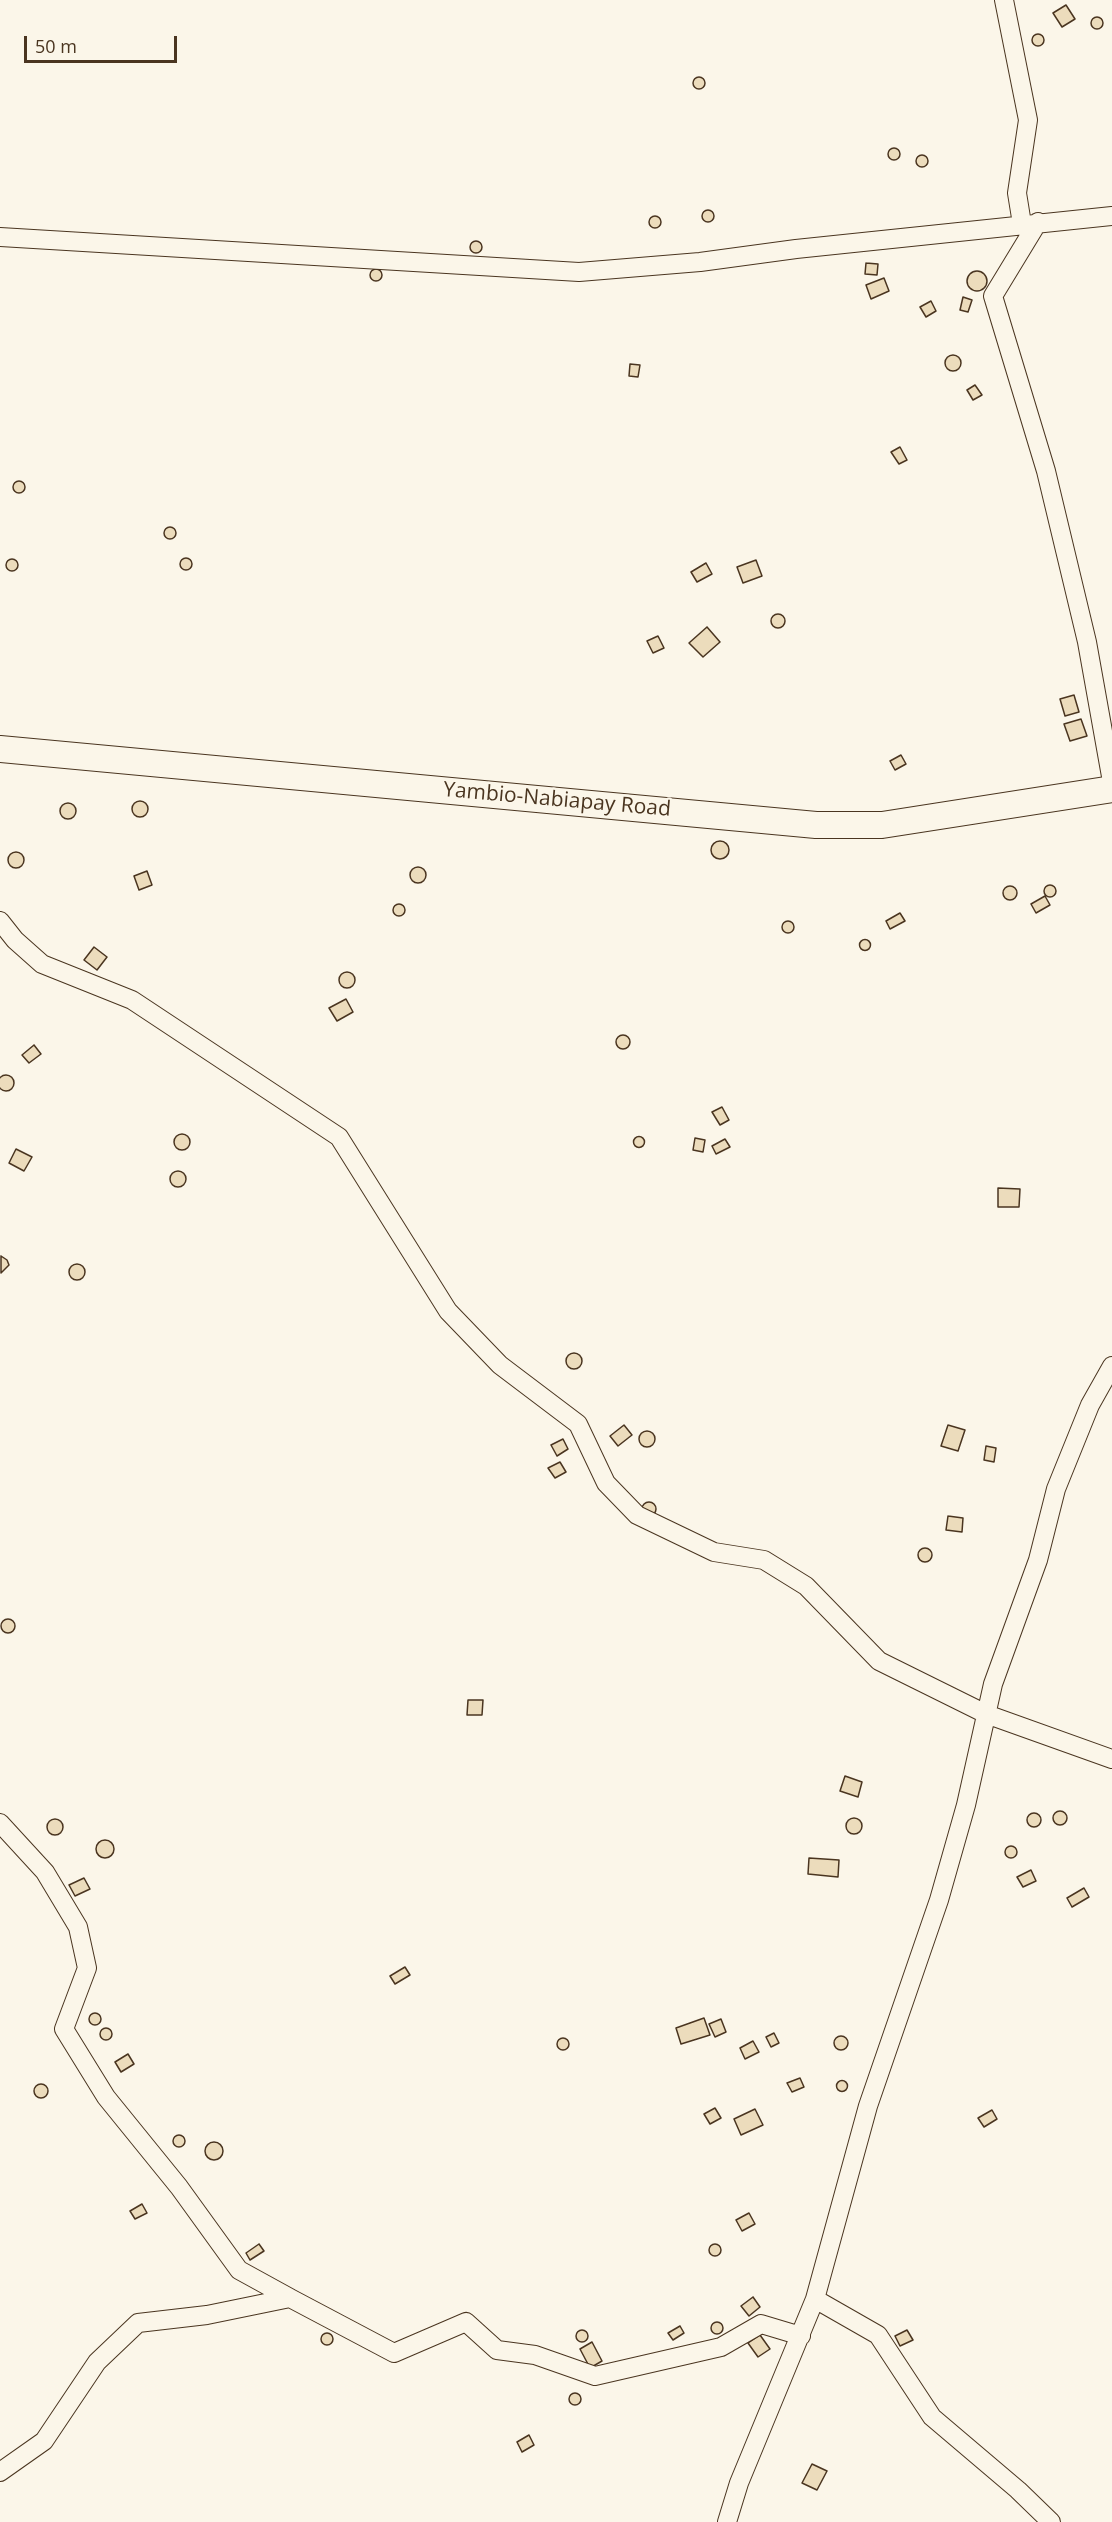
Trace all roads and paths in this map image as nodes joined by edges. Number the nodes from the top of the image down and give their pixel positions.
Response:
1 (1004, 0) edge
2 (1112, 216) edge
3 (1030, 223) junction
4 (0, 237) edge
5 (0, 749) edge
6 (1112, 782) edge
7 (1112, 789) edge
8 (0, 921) edge
9 (1112, 1366) edge
10 (986, 1714) junction
11 (1112, 1759) edge
12 (0, 1823) edge
13 (290, 2298) junction
14 (815, 2299) junction
15 (801, 2336) junction
16 (0, 2472) edge
17 (727, 2522) edge
18 (1051, 2522) edge

1 - 3 street
2 - 3 street
3 - 4 street
3 - 6 street
5 - 7 main road, Yambio-Nabiapay Road
8 - 10 street
9 - 10 street
10 - 11 street
10 - 14 street
12 - 13 street
13 - 15 street
13 - 16 street
14 - 15 street
14 - 18 street
15 - 17 street

